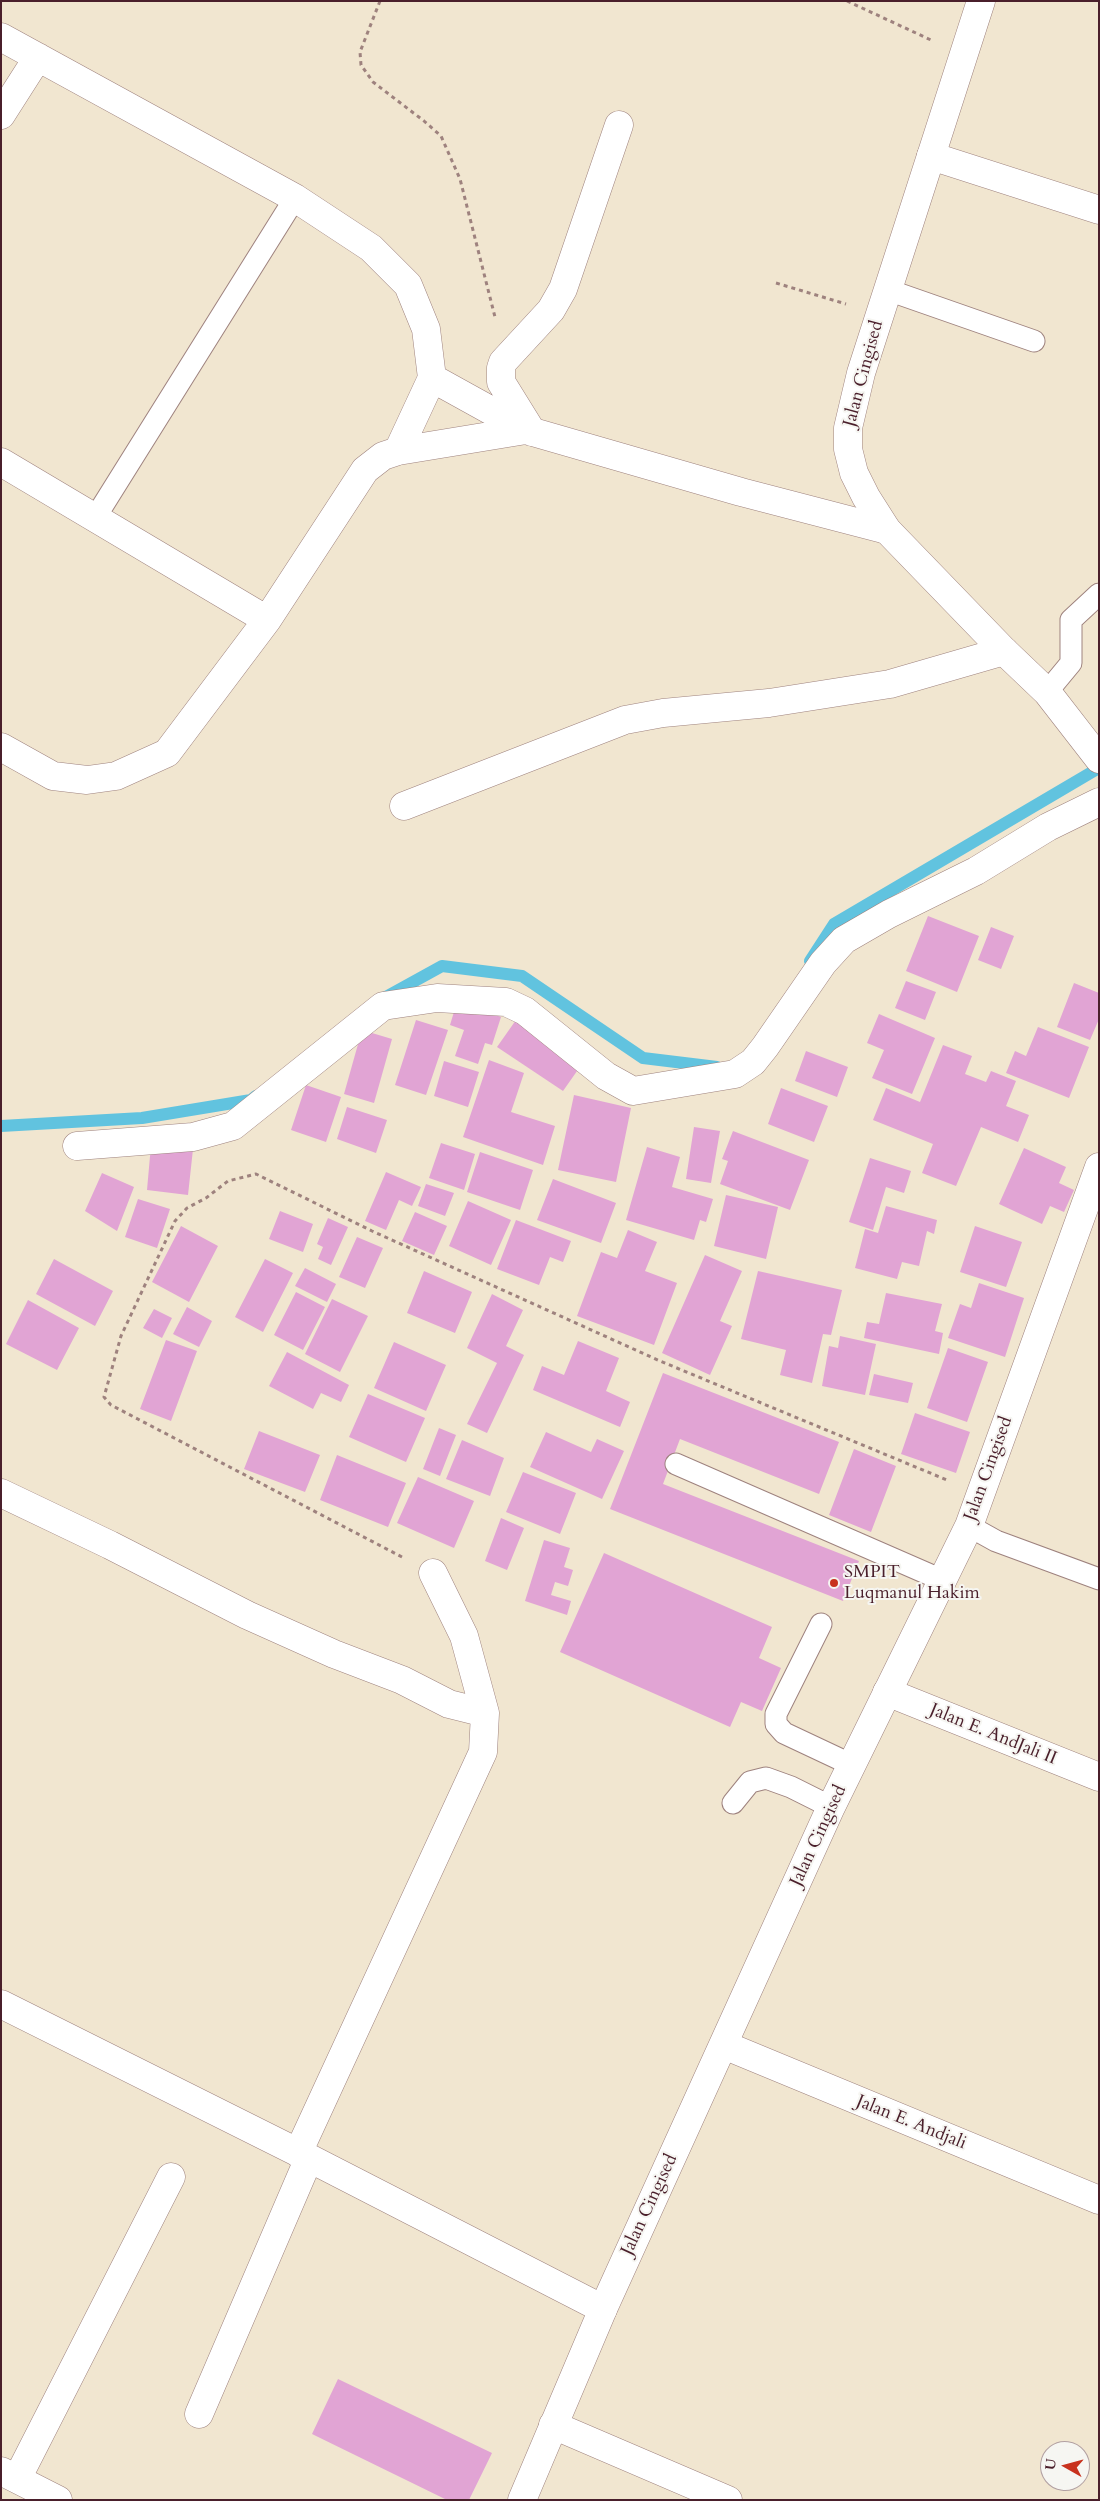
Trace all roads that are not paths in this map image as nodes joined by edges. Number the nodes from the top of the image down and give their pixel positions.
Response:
1 (981, 1) edge
2 (1, 37) edge
3 (38, 57) junction
4 (1, 115) edge
5 (619, 125) dead end
6 (931, 156) junction
7 (295, 198) junction
8 (1099, 210) edge
9 (884, 302) junction
10 (1034, 341) dead end
11 (432, 378) junction
12 (529, 431) junction
13 (398, 451) junction
14 (1, 462) edge
15 (95, 518) junction
16 (887, 530) junction
17 (1099, 594) edge
18 (267, 620) junction
19 (1004, 651) junction
20 (1047, 692) junction
21 (1, 747) edge
22 (1097, 757) edge
23 (1099, 802) edge
24 (404, 806) dead end
25 (77, 1146) dead end
26 (1099, 1167) edge
27 (676, 1464) dead end
28 (1, 1494) edge
29 (968, 1526) junction
30 (433, 1573) road end
31 (1099, 1579) edge
32 (942, 1580) junction
33 (821, 1624) dead end
34 (887, 1692) junction
35 (486, 1713) junction
36 (852, 1765) junction
37 (1099, 1777) edge
38 (733, 1803) dead end
39 (831, 1807) junction
40 (1, 2004) edge
41 (724, 2045) junction
42 (303, 2155) junction
43 (171, 2178) dead end
44 (1099, 2200) edge
45 (603, 2309) junction
46 (199, 2414) dead end
47 (553, 2425) junction
48 (9, 2475) edge
49 (49, 2498) edge
50 (522, 2500) edge
51 (728, 2500) edge

1 - 6 street, Jalan Cingised
2 - 3 street
3 - 4 street
3 - 7 street
5 - 12 street
6 - 8 street
6 - 9 street, Jalan Cingised
7 - 11 street
7 - 15 lane
9 - 10 lane
9 - 16 street, Jalan Cingised
11 - 12 street
11 - 13 street
12 - 13 street
12 - 16 street
13 - 18 street
14 - 15 street
15 - 18 street
16 - 19 street, Jalan Cingised
17 - 20 lane
18 - 21 street
19 - 20 street, Jalan Cingised
19 - 24 street
20 - 22 street, Jalan Cingised
23 - 25 street
26 - 29 street, Jalan Cingised
27 - 32 lane
28 - 35 street
29 - 31 lane
29 - 32 street, Jalan Cingised
30 - 35 street
32 - 34 street, Jalan Cingised
33 - 36 lane
34 - 36 street, Jalan Cingised
34 - 37 street, Jalan E. AndJali II
35 - 42 street
36 - 39 street, Jalan Cingised
38 - 39 lane
39 - 41 street, Jalan Cingised
40 - 42 street
41 - 44 street, Jalan E. Andjali
41 - 45 street, Jalan Cingised
42 - 45 street
42 - 46 street
43 - 48 street
45 - 47 street, Jalan Cingised
47 - 50 street, Jalan Cingised
47 - 51 street
48 - 49 street

